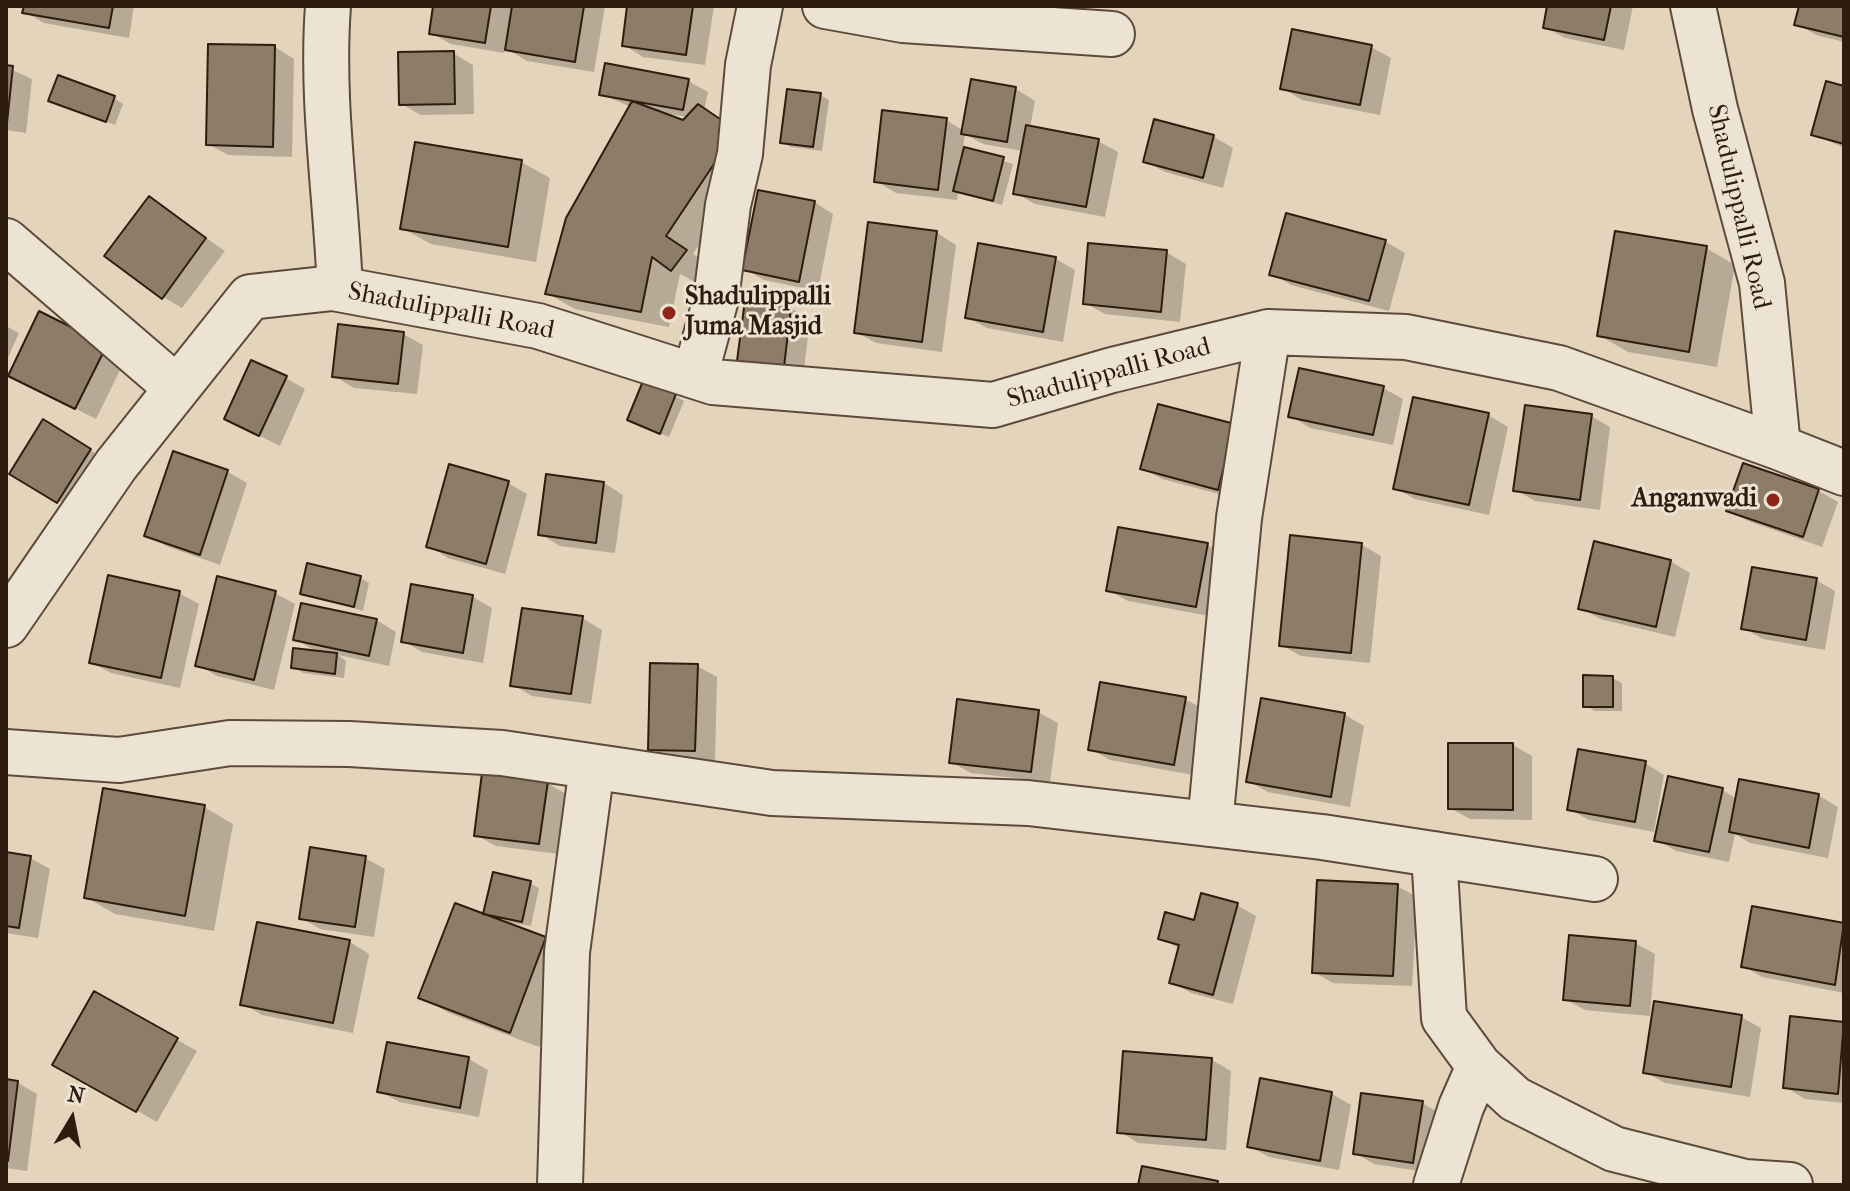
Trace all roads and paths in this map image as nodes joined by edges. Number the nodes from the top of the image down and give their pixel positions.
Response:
1 (328, 6) edge
2 (760, 6) edge
3 (825, 6) edge
4 (1693, 6) edge
5 (1112, 34) dead end
6 (6, 241) edge
7 (340, 289) junction
8 (1268, 332) junction
9 (695, 376) junction
10 (177, 388) junction
11 (1778, 447) junction
12 (1844, 473) edge
13 (6, 625) edge
14 (6, 752) edge
15 (592, 767) junction
16 (1210, 824) junction
17 (1434, 854) junction
18 (1595, 879) dead end
19 (1479, 1066) junction
20 (560, 1185) edge
21 (1436, 1185) edge
22 (1790, 1185) edge

1 - 7 street
2 - 9 street
3 - 5 street
4 - 11 street, Shadulippalli Road
6 - 10 street
7 - 9 street, Shadulippalli Road
7 - 10 street, Shadulippalli Road
8 - 9 street, Shadulippalli Road
8 - 11 street, Shadulippalli Road
8 - 16 street
10 - 13 street, Shadulippalli Road
11 - 12 street
14 - 15 street
15 - 16 street
15 - 20 street
16 - 17 street
17 - 18 street
17 - 19 street
19 - 21 street
19 - 22 street

